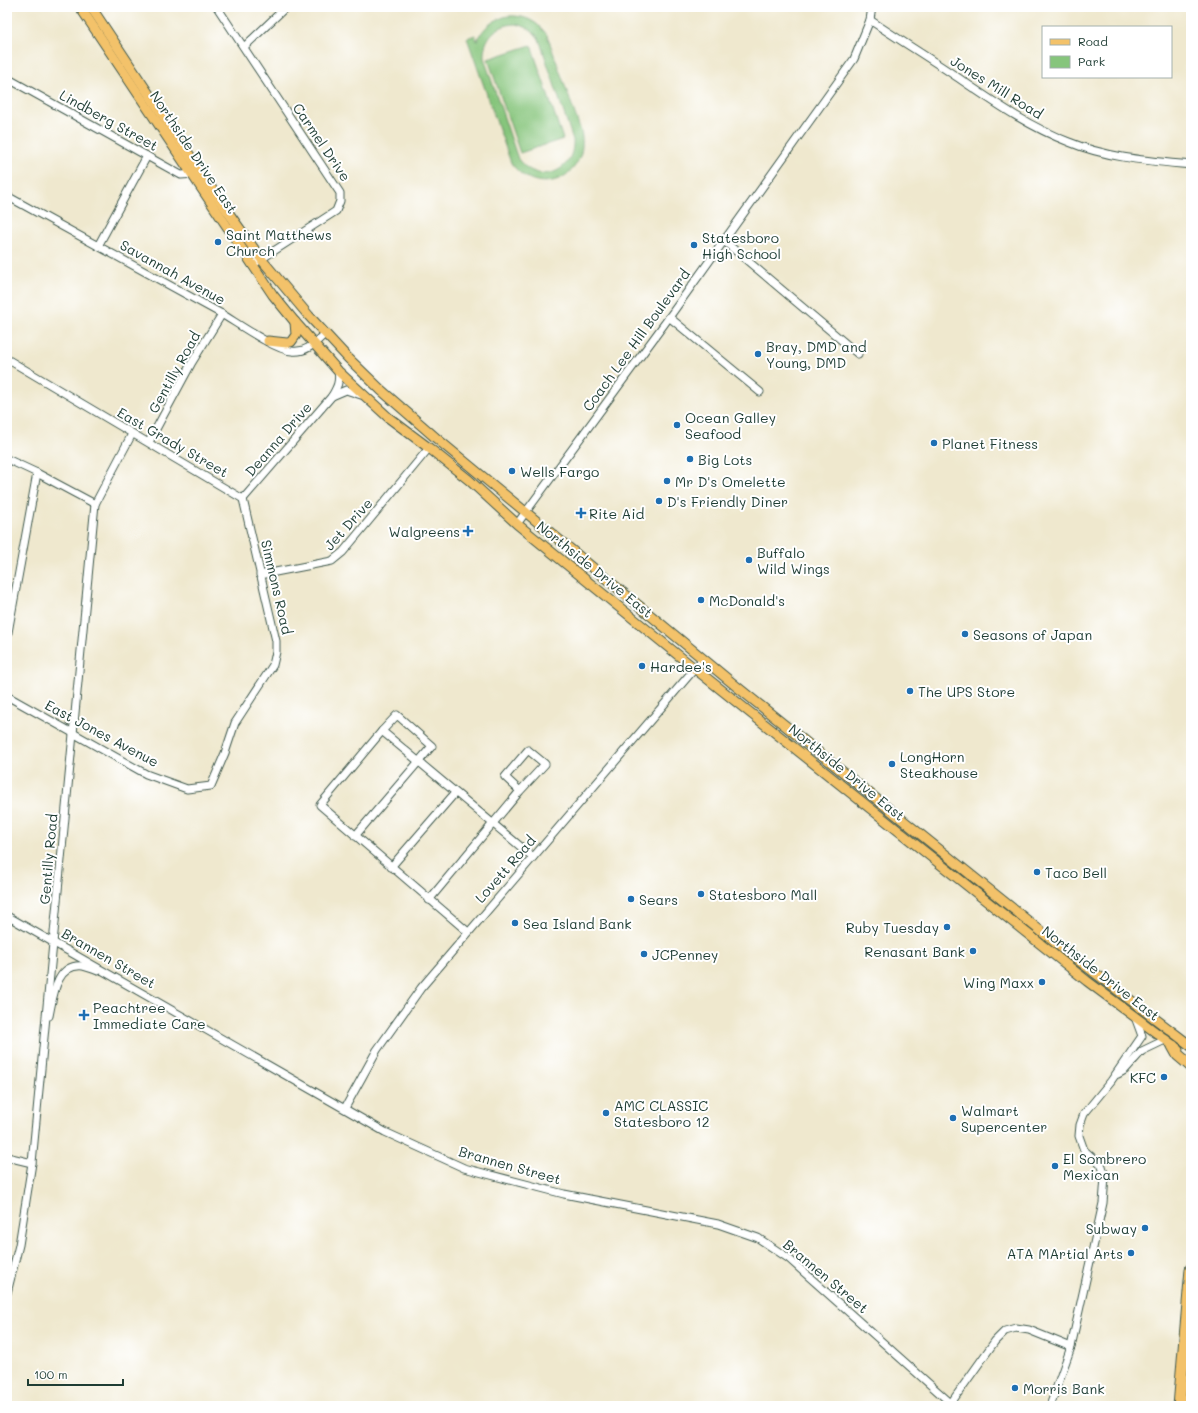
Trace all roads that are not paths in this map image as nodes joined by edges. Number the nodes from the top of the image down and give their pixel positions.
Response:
1 (80, 7) edge
2 (91, 7) edge
3 (217, 7) edge
4 (286, 7) edge
5 (872, 7) edge
6 (870, 20) junction
7 (244, 47) junction
8 (7, 78) edge
9 (147, 156) junction
10 (1191, 165) edge
11 (202, 173) junction
12 (192, 174) junction
13 (7, 196) edge
14 (724, 241) junction
15 (98, 246) junction
16 (262, 260) junction
17 (252, 265) junction
18 (222, 314) junction
19 (669, 317) junction
20 (295, 322) junction
21 (326, 333) junction
22 (268, 341) junction
23 (314, 345) junction
24 (858, 354) dead end
25 (7, 359) edge
26 (338, 371) junction
27 (760, 392) dead end
28 (332, 396) junction
29 (365, 396) junction
30 (132, 434) junction
31 (149, 442) junction
32 (429, 448) junction
33 (7, 459) edge
34 (37, 473) junction
35 (244, 499) junction
36 (95, 504) junction
37 (526, 512) junction
38 (517, 524) junction
39 (260, 576) junction
40 (7, 638) edge
41 (703, 659) junction
42 (694, 668) junction
43 (7, 696) edge
44 (382, 731) junction
45 (72, 732) junction
46 (419, 762) junction
47 (187, 789) joint
48 (520, 791) junction
49 (456, 793) junction
50 (492, 824) junction
51 (355, 836) junction
52 (533, 857) junction
53 (391, 867) junction
54 (429, 900) junction
55 (7, 916) edge
56 (468, 932) junction
57 (54, 942) junction
58 (112, 976) junction
59 (1135, 1018) junction
60 (1169, 1043) junction
61 (1191, 1046) edge
62 (42, 1052) junction
63 (1191, 1059) edge
64 (1191, 1066) edge
65 (1114, 1077) junction
66 (345, 1108) junction
67 (7, 1157) edge
68 (32, 1163) junction
69 (1191, 1270) edge
70 (7, 1293) edge
71 (1071, 1347) junction
72 (953, 1405) edge
73 (1050, 1406) edge
74 (1179, 1406) edge

1 - 12 main road, Northside Drive East
2 - 11 main road, Northside Drive East
3 - 7 street, Carmel Drive
4 - 7 street
5 - 6 street, Coach Lee Hill Boulevard
6 - 10 street, Jones Mill Road
6 - 14 street, Coach Lee Hill Boulevard
7 - 16 street, Carmel Drive
8 - 9 street, Lindberg Street
9 - 12 street, Lindberg Street
9 - 15 street
11 - 12 street, Lindberg Street
11 - 16 main road, Northside Drive East
12 - 17 main road, Northside Drive East
13 - 15 street, Savannah Avenue
14 - 19 street, Coach Lee Hill Boulevard
14 - 24 street
15 - 18 street, Savannah Avenue
16 - 17 street, Carmel Drive
16 - 21 main road, Northside Drive East
17 - 20 main road, Northside Drive East
18 - 22 street, Savannah Avenue
18 - 31 street, Gentilly Road
19 - 27 street
19 - 37 street, Coach Lee Hill Boulevard
20 - 22 main road
20 - 23 main road, Northside Drive East
21 - 23 street, Savannah Avenue
21 - 37 main road, Northside Drive East
22 - 23 street, Savannah Avenue
23 - 26 main road, Northside Drive East
25 - 30 street, East Grady Street
26 - 28 street, Deanna Drive
26 - 29 main road, Northside Drive East
28 - 29 street
28 - 35 street, Deanna Drive
29 - 32 main road, Northside Drive East
30 - 31 street, East Grady Street
30 - 36 street, Gentilly Road
31 - 35 street, East Grady Street
32 - 38 main road, Northside Drive East
32 - 39 street, Jet Drive
33 - 34 street
34 - 36 street
34 - 40 street
35 - 39 street, Simmons Road
36 - 45 street, Gentilly Road
37 - 38 street, Coach Lee Hill Boulevard
37 - 41 main road, Northside Drive East
38 - 42 main road, Northside Drive East
39 - 47 street, Simmons Road
41 - 42 street, Lovett Road
41 - 61 main road, Northside Drive East
42 - 52 street, Lovett Road
42 - 59 main road, Northside Drive East
43 - 45 street, East Jones Avenue
44 - 46 street
44 - 46 street
44 - 51 street
45 - 47 street, East Jones Avenue
45 - 57 street, Gentilly Road
46 - 49 street
46 - 51 street
48 - 48 street
48 - 50 street
49 - 50 street
49 - 53 street
50 - 52 street
50 - 54 street
51 - 53 street
52 - 56 street, Lovett Road
53 - 54 street
54 - 56 street
55 - 57 street, Brannen Street
56 - 66 street, Lovett Road
57 - 58 street, Brannen Street
57 - 62 street, Gentilly Road
58 - 62 street
58 - 66 street, Brannen Street
59 - 60 main road, Northside Drive East
59 - 65 street
60 - 63 main road, Northside Drive East
60 - 64 highway
60 - 65 street
62 - 68 street, Gentilly Road
65 - 71 street
66 - 72 street, Brannen Street
67 - 68 street
68 - 70 street, Gentilly Road
69 - 74 highway
71 - 72 street
71 - 73 street

